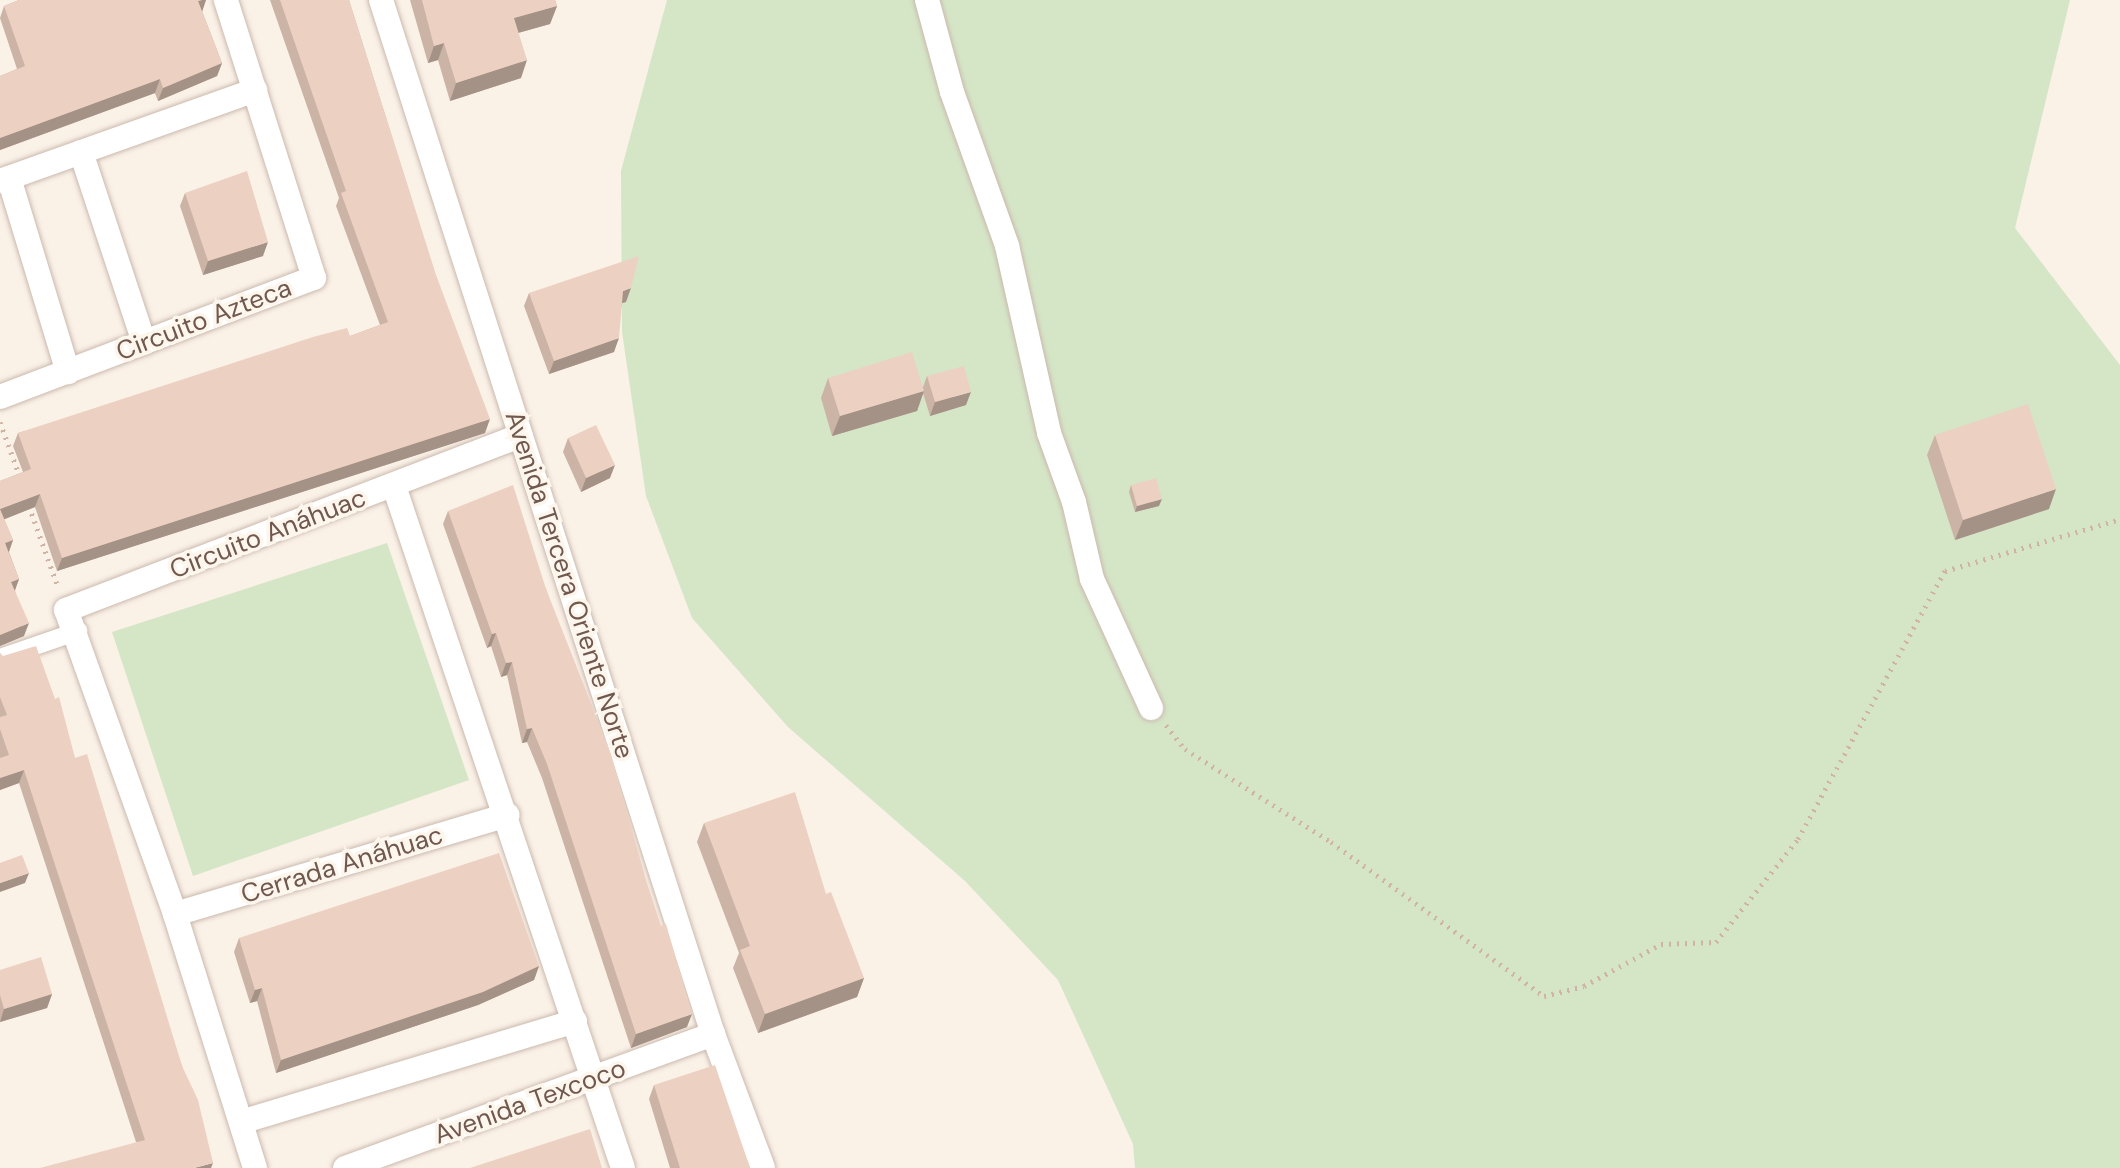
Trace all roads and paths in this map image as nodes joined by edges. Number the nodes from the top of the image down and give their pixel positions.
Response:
1 (226, 0) edge
2 (381, 0) edge
3 (927, 0) edge
4 (255, 90) junction
5 (81, 152) junction
6 (4, 179) edge
7 (144, 343) junction
8 (68, 372) junction
9 (0, 397) edge
10 (0, 422) edge
11 (521, 435) junction
12 (20, 479) edge
13 (394, 486) junction
14 (25, 494) edge
15 (2120, 519) edge
16 (66, 610) junction
17 (78, 631) junction
18 (0, 658) edge
19 (1151, 708) joint
20 (508, 815) junction
21 (175, 914) junction
22 (575, 1021) junction
23 (713, 1034) junction
24 (597, 1079) junction
25 (241, 1122) junction
26 (255, 1168) edge
27 (345, 1168) edge
28 (623, 1168) edge
29 (763, 1168) edge

1 - 4 street, Circuito Azteca
2 - 11 street, Avenida Tercera Oriente Norte
3 - 19 street
4 - 5 street
4 - 7 street, Circuito Azteca
5 - 6 street
5 - 7 street
6 - 8 street
7 - 8 street, Circuito Azteca
8 - 9 street, Circuito Azteca
10 - 12 path
11 - 13 street
11 - 23 street, Avenida Tercera Oriente Norte
13 - 16 street, Circuito Anáhuac
13 - 20 street, Circuito Anáhuac
14 - 16 path
15 - 19 path
16 - 17 street
17 - 18 street
17 - 21 street
20 - 21 street, Cerrada Anáhuac
20 - 22 street, Circuito Anáhuac
21 - 25 street
22 - 24 street, Circuito Anáhuac
22 - 25 street
23 - 24 street, Avenida Texcoco
23 - 29 street, Avenida Tercera Oriente Norte
24 - 27 street, Avenida Texcoco
24 - 28 street, Circuito Anáhuac
25 - 26 street

